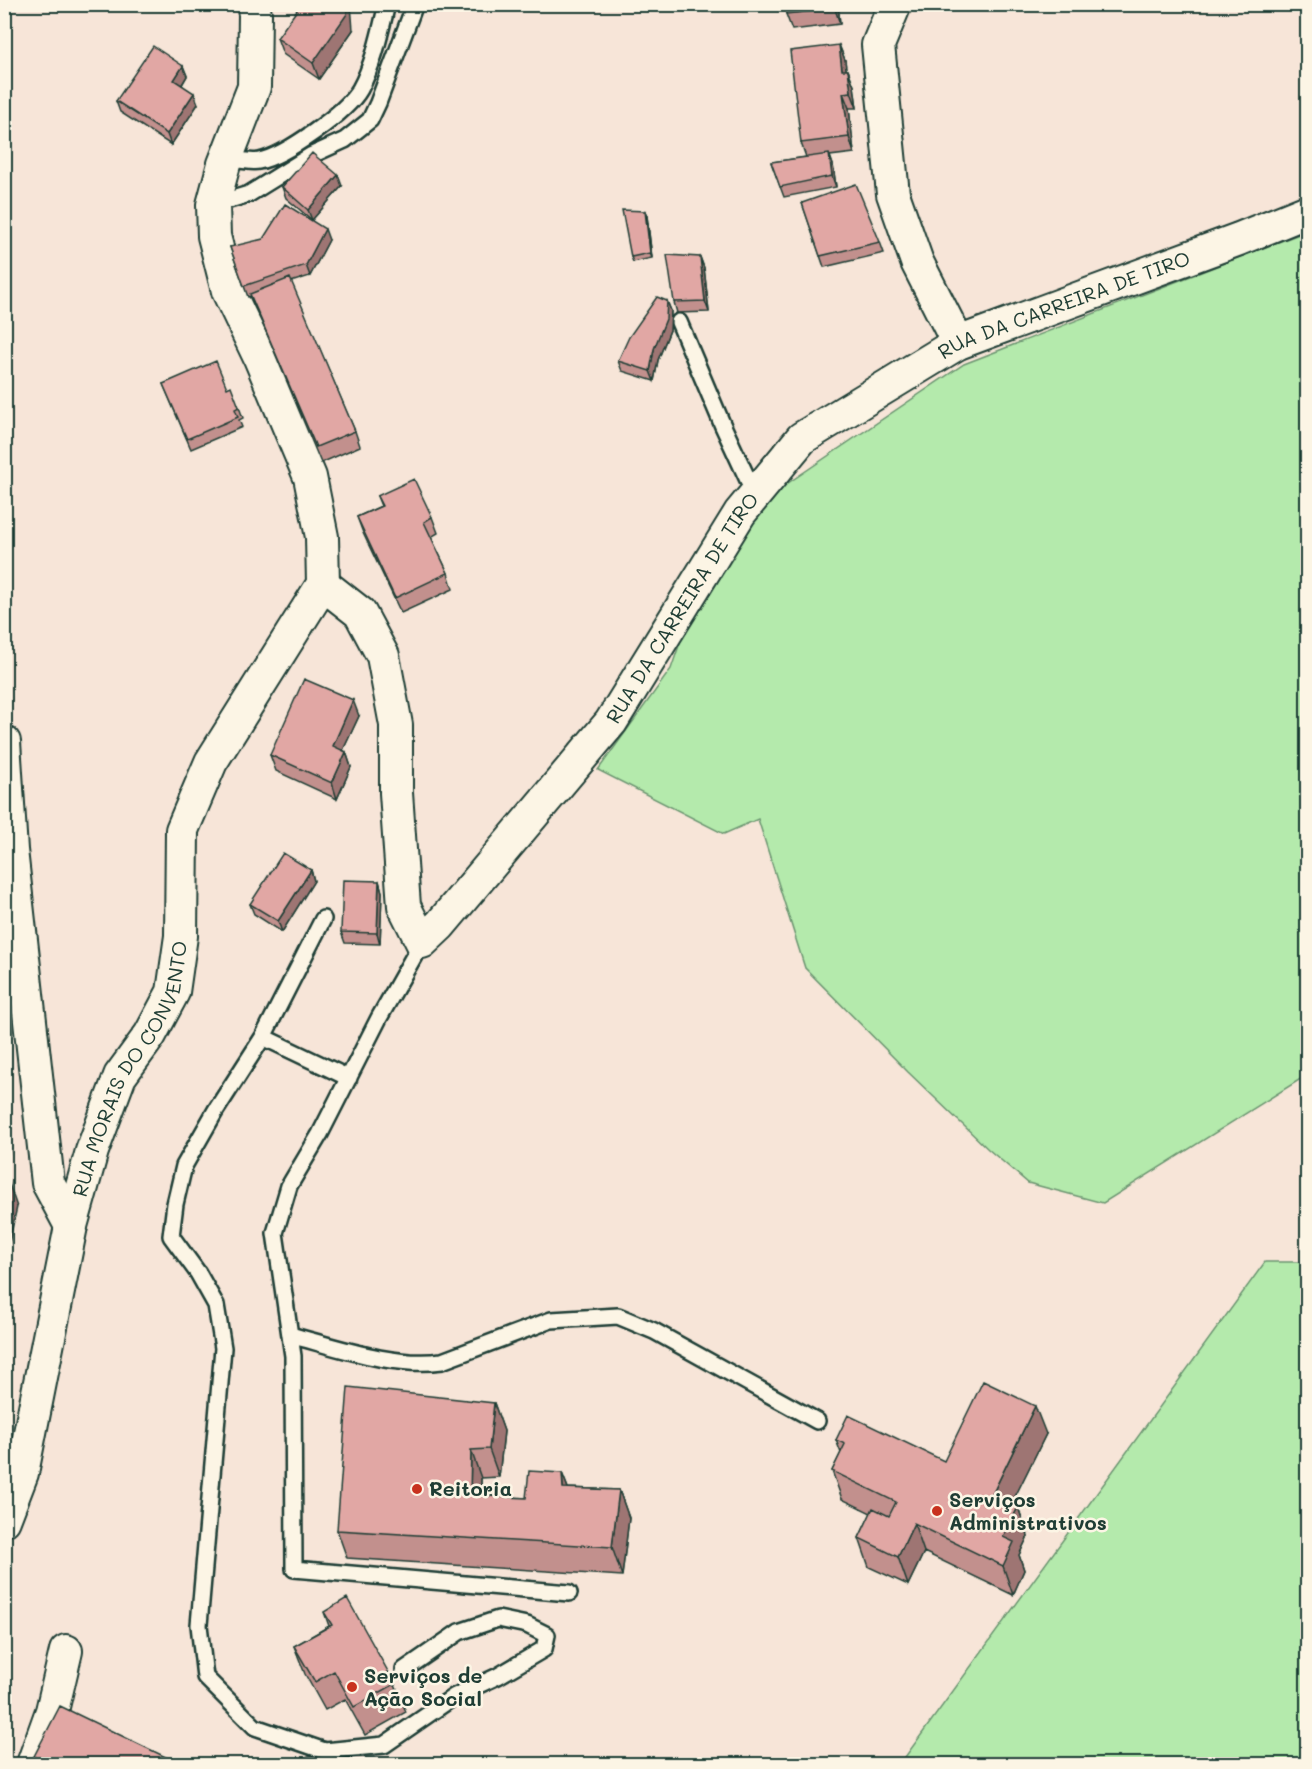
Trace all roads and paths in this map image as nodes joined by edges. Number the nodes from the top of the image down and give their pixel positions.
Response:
1 (253, 4) edge
2 (387, 4) edge
3 (415, 4) edge
4 (895, 4) edge
5 (226, 158) junction
6 (213, 205) junction
7 (1308, 211) edge
8 (679, 322) dead end
9 (958, 343) junction
10 (755, 495) junction
11 (323, 584) junction
12 (4, 742) edge
13 (323, 919) dead end
14 (422, 942) junction
15 (263, 1037) junction
16 (349, 1078) junction
17 (71, 1226) junction
18 (290, 1335) junction
19 (817, 1421) dead end
20 (4, 1520) edge
21 (569, 1593) dead end
22 (66, 1651) dead end
23 (404, 1670) dead end
24 (33, 1764) edge

1 - 5 street
2 - 5 lane
3 - 6 lane
4 - 9 street
5 - 6 street
6 - 11 street
7 - 9 street, RUA DA CARREIRA DE TIRO
8 - 10 lane
9 - 10 street, RUA DA CARREIRA DE TIRO
10 - 14 street, RUA DA CARREIRA DE TIRO
11 - 14 street
11 - 17 street, RUA MORAIS DO CONVENTO
12 - 17 street
13 - 15 lane
14 - 16 lane
15 - 16 lane
15 - 23 lane
16 - 18 lane
17 - 20 street, RUA MORAIS DO CONVENTO
18 - 19 lane
18 - 21 lane
22 - 24 street

